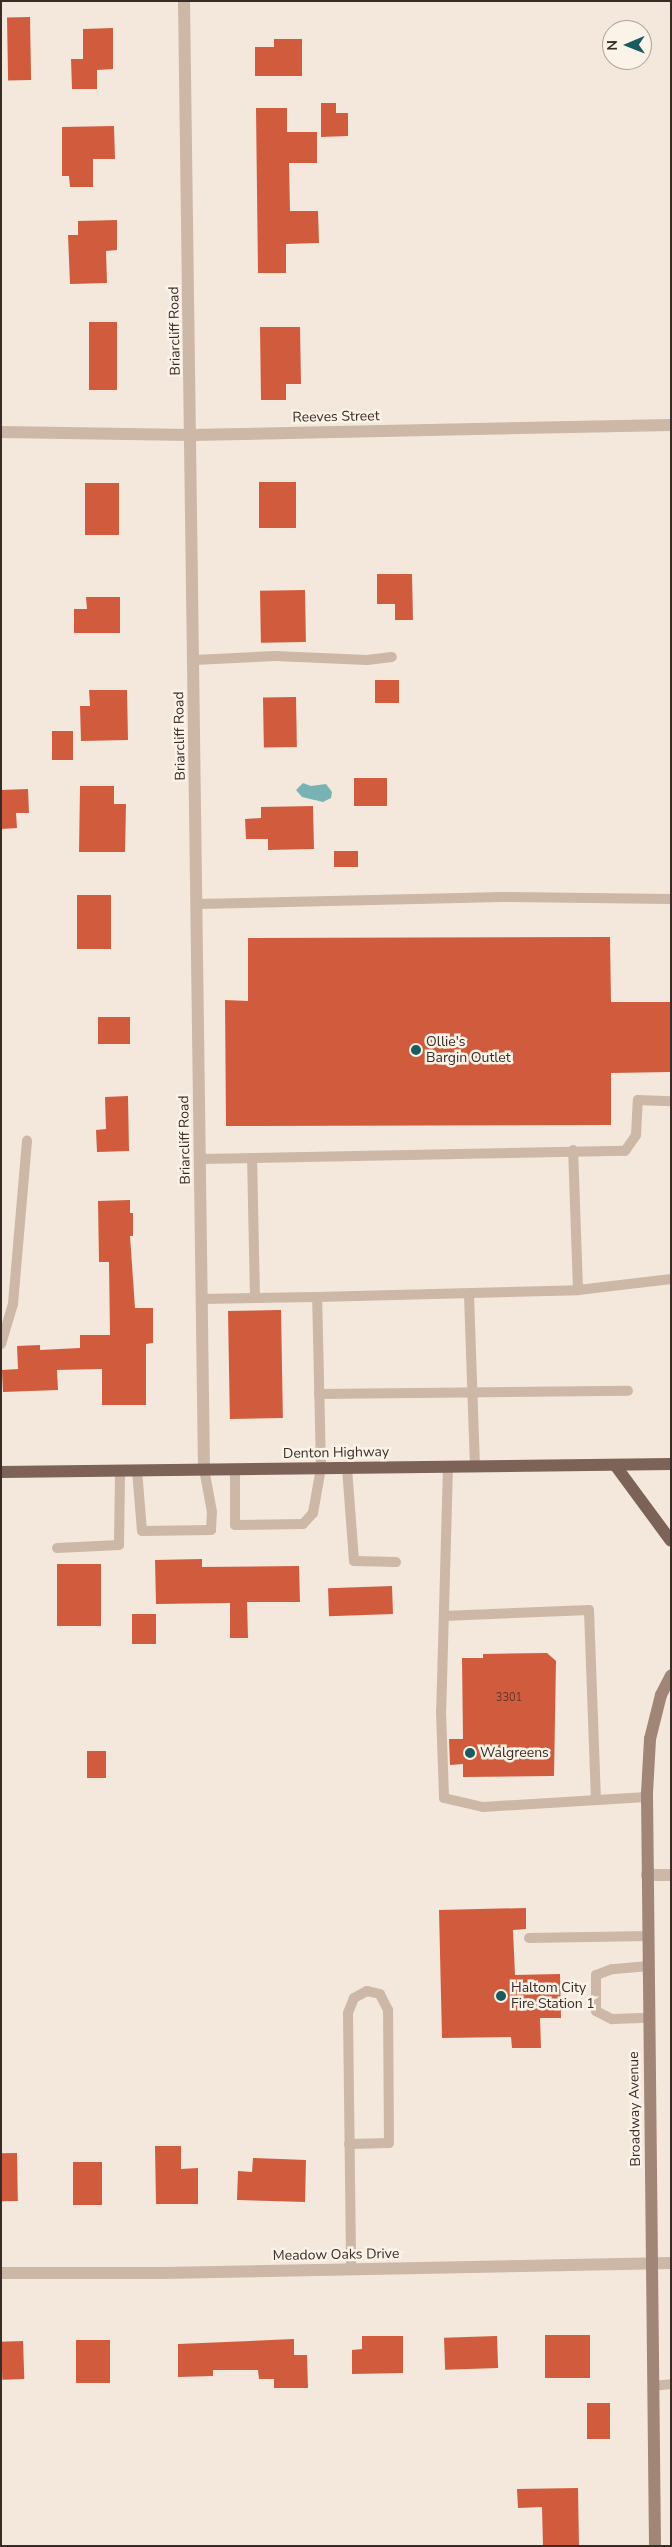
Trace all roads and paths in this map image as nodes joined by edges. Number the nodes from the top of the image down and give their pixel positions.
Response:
1 (184, 1) edge
2 (671, 425) edge
3 (1, 432) edge
4 (191, 435) junction
5 (392, 656) dead end
6 (194, 660) junction
7 (671, 899) edge
8 (197, 904) junction
9 (671, 1101) edge
10 (27, 1141) dead end
11 (573, 1150) junction
12 (200, 1158) junction
13 (252, 1158) junction
14 (671, 1279) edge
15 (578, 1290) junction
16 (469, 1295) junction
17 (317, 1297) junction
18 (255, 1298) junction
19 (202, 1299) junction
20 (1, 1344) edge
21 (628, 1391) dead end
22 (472, 1392) junction
23 (319, 1394) junction
24 (671, 1464) edge
25 (615, 1465) junction
26 (475, 1466) junction
27 (448, 1467) junction
28 (321, 1468) junction
29 (347, 1468) junction
30 (235, 1469) junction
31 (120, 1470) junction
32 (137, 1470) junction
33 (204, 1470) junction
34 (1, 1472) edge
35 (671, 1540) edge
36 (57, 1548) dead end
37 (396, 1562) dead end
38 (444, 1616) junction
39 (671, 1675) edge
40 (647, 1797) junction
41 (596, 1800) junction
42 (671, 1874) edge
43 (648, 1875) junction
44 (648, 1936) junction
45 (529, 1938) dead end
46 (649, 1966) junction
47 (649, 2018) junction
48 (350, 2144) junction
49 (652, 2263) junction
50 (671, 2263) edge
51 (351, 2270) junction
52 (1, 2273) edge
53 (671, 2384) edge
54 (654, 2386) junction
55 (655, 2546) edge

1 - 4 street, Briarcliff Road
2 - 4 street, Reeves Street
3 - 4 street, Reeves Street
4 - 6 street, Briarcliff Road
5 - 6 lane
6 - 8 street, Briarcliff Road
7 - 8 lane
8 - 12 street, Briarcliff Road
9 - 11 lane
10 - 20 lane
11 - 13 lane
11 - 15 lane
12 - 13 lane
12 - 19 street, Briarcliff Road
13 - 18 lane
14 - 15 lane
15 - 16 lane
16 - 17 lane
16 - 22 lane
17 - 18 lane
17 - 23 lane
18 - 19 lane
19 - 33 street, Briarcliff Road
21 - 22 lane
22 - 23 lane
22 - 26 lane
23 - 28 lane
24 - 25 main road, Denton Highway
25 - 26 main road, Denton Highway
25 - 35 main road
26 - 27 main road, Denton Highway
27 - 29 main road, Denton Highway
27 - 38 lane
28 - 29 main road, Denton Highway
28 - 30 main road, Denton Highway
28 - 30 lane
29 - 37 lane
30 - 33 main road, Denton Highway
31 - 32 main road, Denton Highway
31 - 34 main road, Denton Highway
31 - 36 lane
32 - 33 main road, Denton Highway
32 - 33 lane
38 - 41 lane
38 - 41 lane
39 - 40 main road, Broadway Avenue
40 - 41 lane
40 - 43 main road, Broadway Avenue
42 - 43 street
43 - 44 main road, Broadway Avenue
44 - 45 lane
44 - 46 main road, Broadway Avenue
46 - 47 main road, Broadway Avenue
46 - 47 lane
47 - 49 main road, Broadway Avenue
48 - 48 lane
48 - 51 lane
49 - 50 street, Meadow Oaks Drive
49 - 51 street, Meadow Oaks Drive
49 - 54 main road, Broadway Avenue
51 - 52 street, Meadow Oaks Drive
53 - 54 lane
54 - 55 main road, Broadway Avenue

